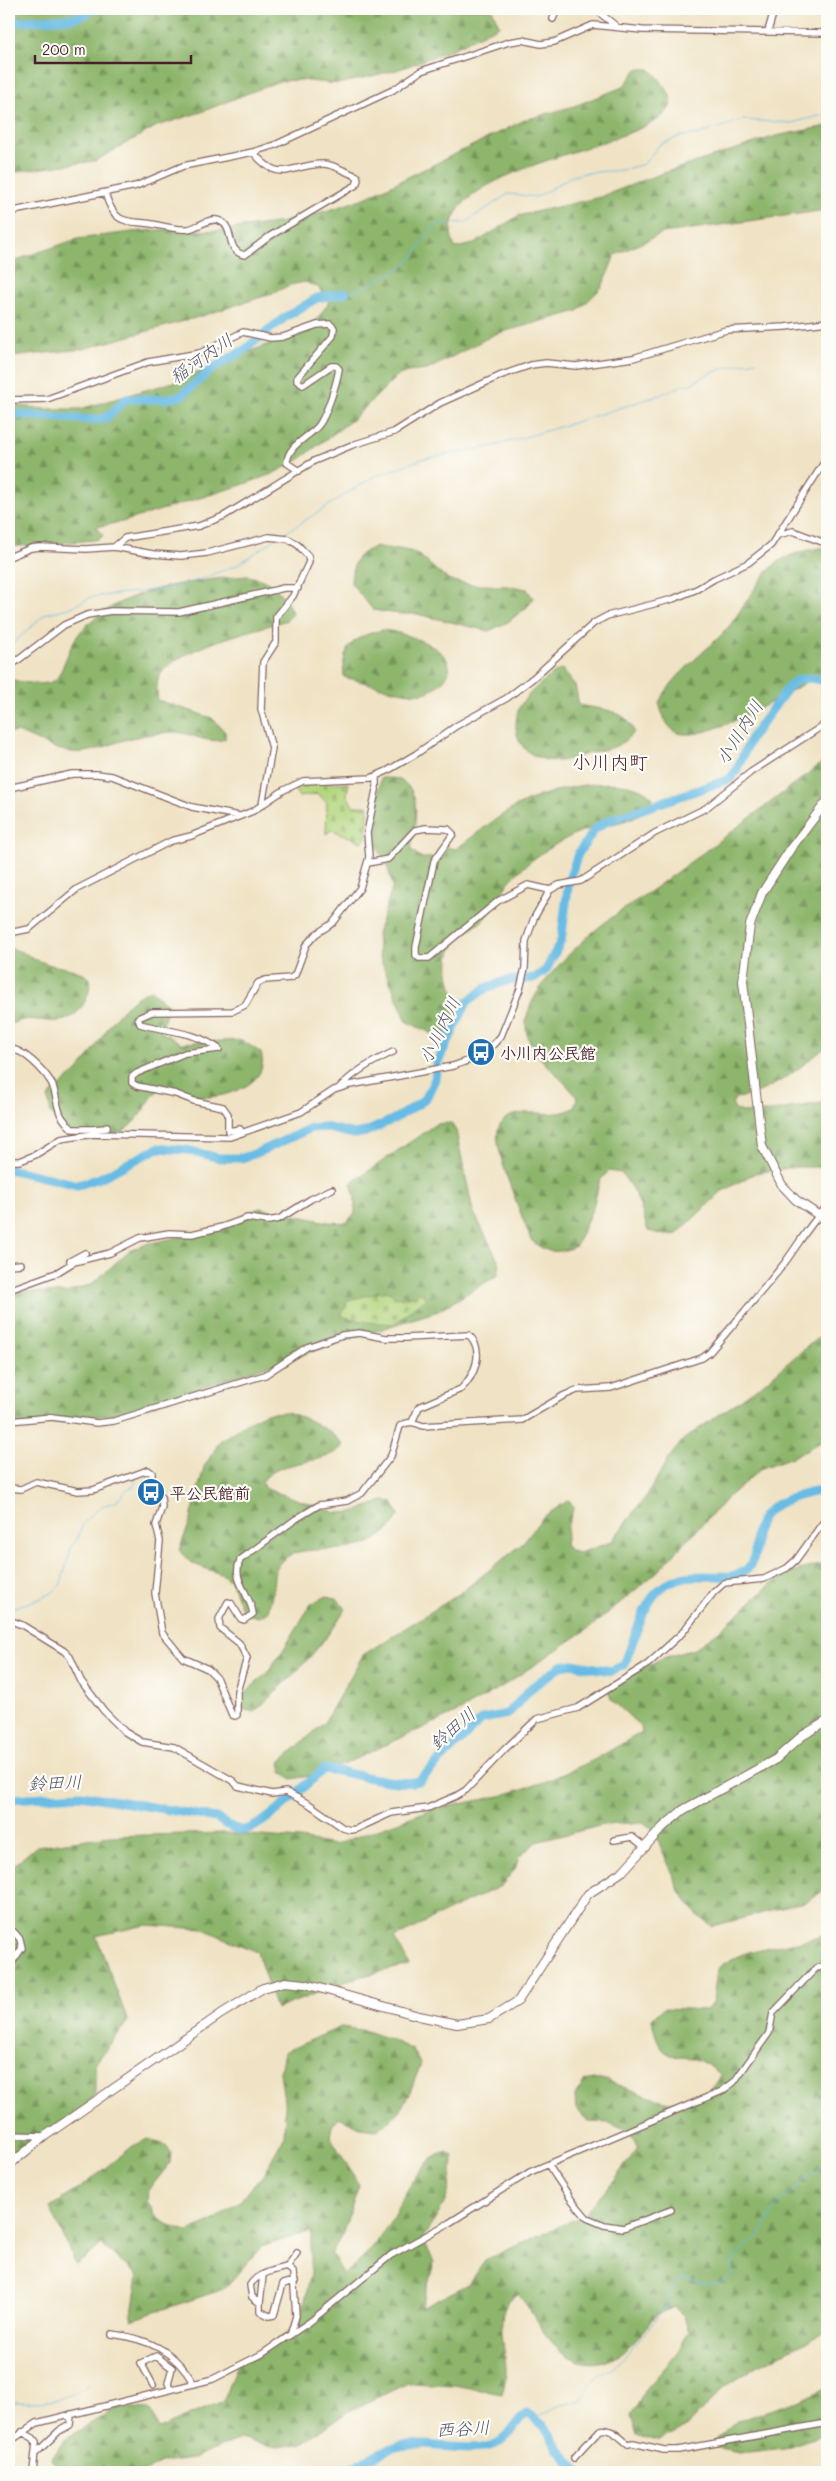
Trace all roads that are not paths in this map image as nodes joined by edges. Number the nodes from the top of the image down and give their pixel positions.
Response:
1 (557, 9) edge
2 (595, 9) edge
3 (786, 9) edge
4 (553, 19) dead end
5 (618, 28) junction
6 (768, 31) junction
7 (827, 33) edge
8 (253, 152) junction
9 (105, 193) junction
10 (9, 212) edge
11 (827, 322) edge
12 (9, 400) edge
13 (827, 458) edge
14 (300, 471) junction
15 (778, 535) junction
16 (827, 542) edge
17 (114, 547) junction
18 (9, 557) edge
19 (298, 588) junction
20 (9, 667) edge
21 (827, 723) edge
22 (376, 777) junction
23 (9, 788) edge
24 (827, 800) edge
25 (262, 805) junction
26 (239, 816) junction
27 (368, 863) junction
28 (550, 890) junction
29 (9, 933) edge
30 (9, 1050) edge
31 (393, 1052) dead end
32 (338, 1089) junction
33 (107, 1126) dead end
34 (93, 1131) junction
35 (242, 1133) junction
36 (9, 1161) edge
37 (332, 1189) dead end
38 (827, 1207) edge
39 (818, 1215) junction
40 (827, 1221) edge
41 (85, 1253) dead end
42 (21, 1264) dead end
43 (9, 1265) edge
44 (66, 1267) junction
45 (9, 1290) edge
46 (9, 1420) edge
47 (412, 1422) junction
48 (9, 1488) edge
49 (827, 1517) edge
50 (9, 1620) edge
51 (827, 1721) edge
52 (614, 1840) dead end
53 (646, 1848) junction
54 (9, 1932) edge
55 (827, 1966) edge
56 (9, 1967) edge
57 (9, 2135) edge
58 (44, 2136) junction
59 (9, 2165) edge
60 (550, 2166) junction
61 (671, 2210) dead end
62 (298, 2253) dead end
63 (287, 2267) junction
64 (259, 2276) junction
65 (295, 2281) junction
66 (260, 2303) junction
67 (112, 2334) dead end
68 (290, 2336) junction
69 (194, 2384) junction
70 (153, 2385) dead end
71 (171, 2389) junction
72 (71, 2414) junction
73 (827, 2423) edge
74 (22, 2432) junction
75 (9, 2442) edge
76 (36, 2453) junction
77 (574, 2458) dead end
78 (33, 2472) edge

1 - 4 street
2 - 5 street
3 - 6 street
5 - 6 street
5 - 8 street
6 - 7 street
8 - 9 street
8 - 9 street
9 - 10 street
11 - 14 street
12 - 14 street
13 - 15 street
14 - 17 street
15 - 16 street
15 - 22 street
17 - 18 street
17 - 19 street
19 - 20 street
19 - 25 street
21 - 28 street
22 - 25 street
22 - 27 street
23 - 26 street
24 - 39 street
25 - 26 street
26 - 29 street
27 - 28 street
27 - 35 street
28 - 32 street
30 - 34 street
31 - 32 street
32 - 35 street
33 - 34 street
34 - 35 street
34 - 36 street
37 - 44 street
38 - 39 street
39 - 40 street
39 - 47 street
41 - 44 street
42 - 43 street
44 - 45 street
46 - 47 street
47 - 48 street
49 - 50 street
51 - 53 street
52 - 53 street
53 - 58 street
54 - 56 street
55 - 60 street
57 - 58 street
58 - 59 street
60 - 61 street
60 - 68 street
62 - 63 street
63 - 64 street
63 - 65 street
64 - 66 street
64 - 66 street
65 - 66 street
65 - 68 street
67 - 69 street
68 - 69 street
69 - 71 street
70 - 71 street
71 - 72 street
72 - 74 street
72 - 76 street
73 - 77 street
74 - 75 street
74 - 76 street
76 - 78 street

